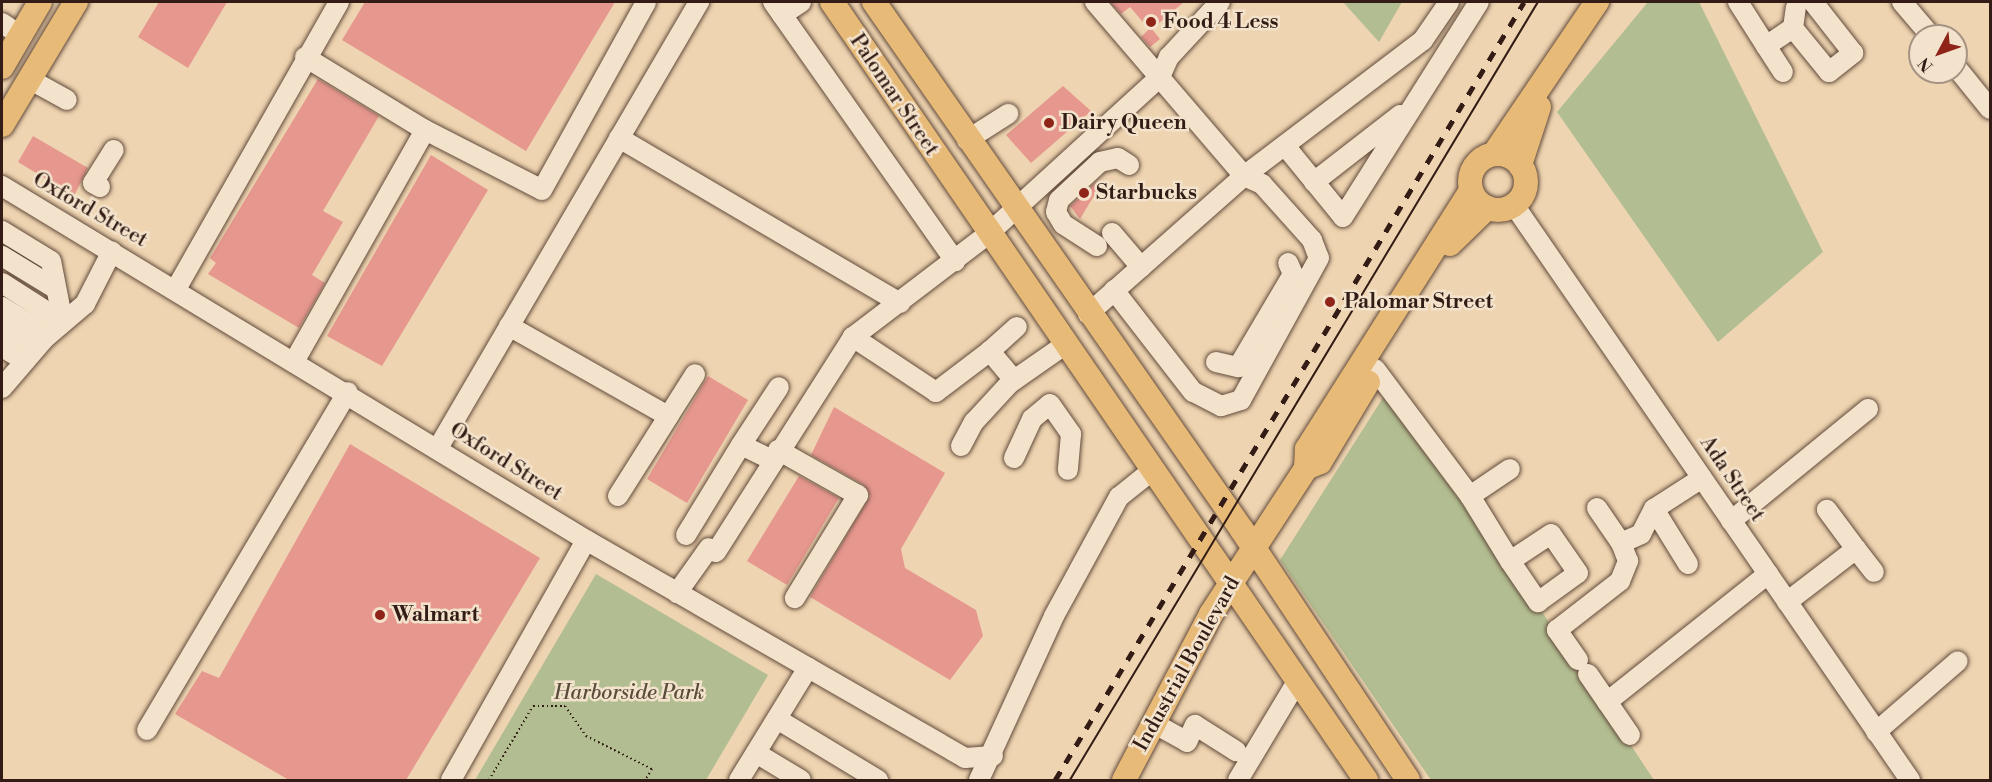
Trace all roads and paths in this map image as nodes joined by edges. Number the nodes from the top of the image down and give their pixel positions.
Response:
1 (40, 2) edge
2 (76, 2) edge
3 (339, 2) edge
4 (646, 2) edge
5 (699, 2) edge
6 (801, 2) edge
7 (832, 2) edge
8 (874, 2) edge
9 (1095, 2) edge
10 (1220, 2) edge
11 (1449, 2) edge
12 (1479, 2) edge
13 (1598, 2) edge
14 (1738, 2) edge
15 (1902, 2) edge
16 (1801, 3) edge
17 (777, 8) edge
18 (1920, 24) edge
19 (1793, 28) junction
20 (11, 29) edge
21 (1423, 40) junction
22 (1766, 46) junction
23 (305, 57) junction
24 (1443, 57) junction
25 (2, 67) edge
26 (1783, 72) dead end
27 (1160, 76) junction
28 (29, 79) junction
29 (1546, 82) junction
30 (1968, 82) edge
31 (67, 100) dead end
32 (1412, 106) junction
33 (1990, 109) edge
34 (1008, 114) dead end
35 (2, 125) edge
36 (425, 130) junction
37 (619, 138) junction
38 (967, 140) junction
39 (1286, 147) junction
40 (114, 150) dead end
41 (1494, 154) junction
42 (1129, 165) dead end
43 (1520, 165) junction
44 (1244, 176) junction
45 (1314, 182) junction
46 (2, 186) edge
47 (100, 188) dead end
48 (1479, 199) junction
49 (1514, 205) junction
50 (1014, 209) junction
51 (2, 231) edge
52 (1112, 233) dead end
53 (988, 234) junction
54 (1097, 246) dead end
55 (112, 250) junction
56 (2, 256) edge
57 (955, 261) junction
58 (1288, 263) dead end
59 (1141, 267) junction
60 (2, 283) edge
61 (56, 289) junction
62 (176, 289) junction
63 (1114, 290) junction
64 (900, 303) junction
65 (2, 307) edge
66 (1088, 314) junction
67 (63, 322) junction
68 (2, 326) edge
69 (509, 326) junction
70 (1017, 327) dead end
71 (853, 337) junction
72 (1066, 344) junction
73 (2, 347) edge
74 (36, 347) junction
75 (990, 351) junction
76 (295, 360) junction
77 (1216, 362) dead end
78 (1376, 369) junction
79 (695, 374) dead end
80 (1014, 380) junction
81 (3, 383) edge
82 (779, 387) dead end
83 (348, 392) junction
84 (1868, 409) dead end
85 (668, 416) junction
86 (741, 445) junction
87 (961, 446) dead end
88 (438, 448) junction
89 (775, 455) junction
90 (1014, 458) dead end
91 (1306, 468) junction
92 (1154, 469) junction
93 (1510, 469) dead end
94 (1068, 470) dead end
95 (1702, 478) junction
96 (618, 496) dead end
97 (1470, 496) junction
98 (1597, 508) dead end
99 (1654, 509) junction
100 (1827, 510) dead end
101 (1731, 521) junction
102 (686, 535) dead end
103 (586, 540) junction
104 (1621, 543) junction
105 (1856, 549) junction
106 (1254, 550) junction
107 (1510, 561) dead end
108 (1688, 564) dead end
109 (1874, 572) dead end
110 (1768, 574) junction
111 (1237, 586) junction
112 (677, 593) junction
113 (795, 598) dead end
114 (1787, 602) junction
115 (1959, 661) dead end
116 (808, 668) junction
117 (1298, 680) junction
118 (1607, 702) junction
119 (777, 718) junction
120 (1164, 729) junction
121 (147, 730) dead end
122 (1876, 732) junction
123 (1630, 735) dead end
124 (1236, 751) dead end
125 (756, 753) junction
126 (993, 756) junction
127 (451, 780) edge
128 (489, 780) edge
129 (645, 780) edge
130 (739, 780) edge
131 (801, 780) edge
132 (878, 780) edge
133 (979, 780) edge
134 (1125, 780) edge
135 (1238, 780) edge
136 (1366, 780) edge
137 (1408, 780) edge
138 (1910, 780) edge

1 - 20 main road
2 - 28 main road
3 - 23 street
4 - 36 street
5 - 37 street
6 - 17 street
7 - 53 main road, Palomar Street
8 - 38 main road, Palomar Street
9 - 27 street
10 - 27 street
11 - 21 street
12 - 24 street
13 - 29 main road, Industrial Boulevard
14 - 22 street
15 - 18 street
16 - 19 street
16 - 19 street
17 - 57 street
19 - 22 street
20 - 25 main road
21 - 24 street
21 - 39 street
22 - 26 street
23 - 36 street
23 - 62 street
24 - 32 street
27 - 44 street
27 - 50 street
28 - 31 street
28 - 35 main road
29 - 41 main road, Industrial Boulevard
29 - 43 main road, Industrial Boulevard
30 - 33 street
32 - 45 street
32 - 45 street
34 - 38 street
36 - 76 street
37 - 64 street
37 - 69 street
38 - 50 main road, Palomar Street
39 - 44 street
39 - 45 street
40 - 47 street
41 - 43 main road
41 - 48 main road, Industrial Boulevard
42 - 54 street
43 - 49 main road, Industrial Boulevard
44 - 59 street
44 - 63 street
46 - 55 street, Oxford Street
48 - 49 main road
48 - 78 main road, Industrial Boulevard
48 - 91 main road, Industrial Boulevard
49 - 95 street, Ada Street
50 - 53 street
50 - 66 main road, Palomar Street
51 - 61 street
52 - 59 street
53 - 57 street
53 - 72 main road, Palomar Street
55 - 62 street, Oxford Street
55 - 67 street
56 - 61 street
57 - 64 street
58 - 77 street
59 - 63 street
60 - 67 street
61 - 67 street
62 - 76 street, Oxford Street
63 - 66 street
64 - 71 street
65 - 74 street
66 - 106 main road, Palomar Street
67 - 74 street
68 - 74 street
69 - 85 street
69 - 88 street
70 - 75 street
71 - 75 street
71 - 89 street
72 - 80 street
72 - 92 main road, Palomar Street
73 - 74 street
74 - 81 street
75 - 80 street
76 - 83 street, Oxford Street
78 - 91 main road, Industrial Boulevard
78 - 97 street
79 - 85 street
80 - 87 street
82 - 86 street
83 - 88 street, Oxford Street
83 - 121 street
84 - 101 street
85 - 96 street
86 - 89 street
86 - 102 street
88 - 103 street, Oxford Street
89 - 112 street
89 - 113 street
90 - 94 street
91 - 106 main road, Industrial Boulevard
92 - 111 main road, Palomar Street
92 - 126 street
93 - 97 street
95 - 99 street
95 - 101 street, Ada Street
97 - 107 street
98 - 104 street
99 - 104 street
99 - 108 street
100 - 105 street
101 - 110 street, Ada Street
103 - 112 street, Oxford Street
103 - 127 street
104 - 118 street
105 - 109 street
105 - 114 street
106 - 111 main road, Industrial Boulevard
106 - 137 main road, Palomar Street
110 - 114 street, Ada Street
110 - 118 street
111 - 117 main road, Palomar Street
111 - 120 main road, Industrial Boulevard
111 - 134 main road, Industrial Boulevard
112 - 116 street, Oxford Street
114 - 122 street, Ada Street
115 - 122 street
116 - 119 street
116 - 126 street, Oxford Street
117 - 135 street
117 - 136 main road, Palomar Street
118 - 123 street
119 - 125 street
119 - 132 street
120 - 124 street
120 - 134 main road, Industrial Boulevard
122 - 138 street, Ada Street
125 - 130 street
125 - 131 street
126 - 133 street
128 - 129 path

